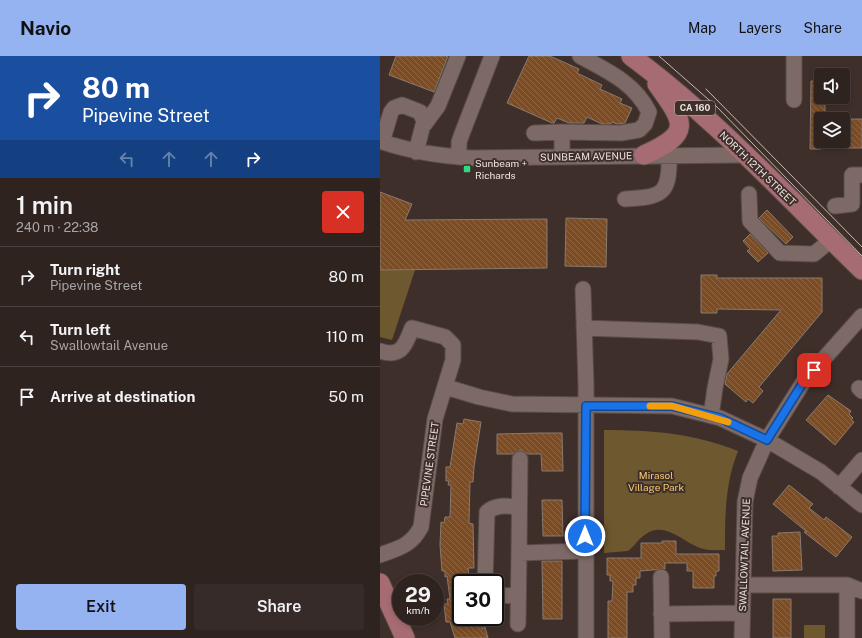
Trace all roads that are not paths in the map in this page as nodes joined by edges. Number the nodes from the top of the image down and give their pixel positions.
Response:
1 (458, 56) edge
2 (492, 56) edge
3 (580, 56) edge
4 (794, 56) edge
5 (602, 61) edge
6 (637, 61) edge
7 (794, 100) dead end
8 (424, 125) junction
9 (562, 132) junction
10 (534, 133) dead end
11 (381, 142) edge
12 (416, 152) junction
13 (644, 155) junction
14 (669, 155) junction
15 (745, 155) junction
16 (459, 157) junction
17 (562, 157) junction
18 (857, 175) edge
19 (749, 194) dead end
20 (625, 199) dead end
21 (835, 206) dead end
22 (831, 240) junction
23 (862, 270) edge
24 (583, 289) dead end
25 (862, 316) edge
26 (584, 328) junction
27 (380, 351) edge
28 (446, 387) junction
29 (586, 406) junction
30 (711, 416) junction
31 (767, 440) junction
32 (520, 459) dead end
33 (862, 460) edge
34 (839, 487) junction
35 (862, 505) edge
36 (519, 507) junction
37 (585, 551) junction
38 (519, 553) junction
39 (380, 555) edge
40 (485, 574) edge
41 (661, 578) dead end
42 (380, 583) edge
43 (743, 585) junction
44 (847, 585) junction
45 (862, 591) edge
46 (504, 595) edge
47 (518, 596) junction
48 (742, 613) junction
49 (661, 614) junction
50 (518, 624) dead end
51 (405, 638) edge
52 (586, 638) edge
53 (662, 638) edge
54 (742, 638) edge
55 (847, 638) edge

1 - 8 street
2 - 16 street
3 - 5 street
4 - 7 street
5 - 9 street
6 - 13 main road
6 - 15 main road, NORTH 12TH STREET / CA 160
8 - 11 street
8 - 12 street
9 - 10 street
9 - 17 street
11 - 12 street, SUNBEAM AVENUE
12 - 16 street, SUNBEAM AVENUE
13 - 14 street, SUNBEAM AVENUE
13 - 17 street, SUNBEAM AVENUE
14 - 15 street, SUNBEAM AVENUE
14 - 20 street
15 - 22 main road, NORTH 12TH STREET / CA 160
16 - 17 street, SUNBEAM AVENUE
18 - 21 street
19 - 22 street
22 - 23 main road, NORTH 12TH STREET / CA 160
24 - 26 street
25 - 31 street, SWALLOWTAIL AVENUE
26 - 29 street
26 - 30 street
27 - 28 street, PIPEVINE STREET
28 - 29 street
28 - 39 street, PIPEVINE STREET
29 - 30 street
29 - 37 street
30 - 31 street
31 - 34 street
31 - 43 street, SWALLOWTAIL AVENUE
32 - 36 street
33 - 34 street
34 - 35 street
36 - 38 street
36 - 40 street
37 - 38 street
37 - 52 street
38 - 47 street
41 - 49 street
42 - 51 main road
43 - 44 street
43 - 48 street, SWALLOWTAIL AVENUE
44 - 45 street
44 - 55 street
46 - 47 street
47 - 50 street
48 - 49 street
48 - 54 street, SWALLOWTAIL AVENUE
49 - 53 street

